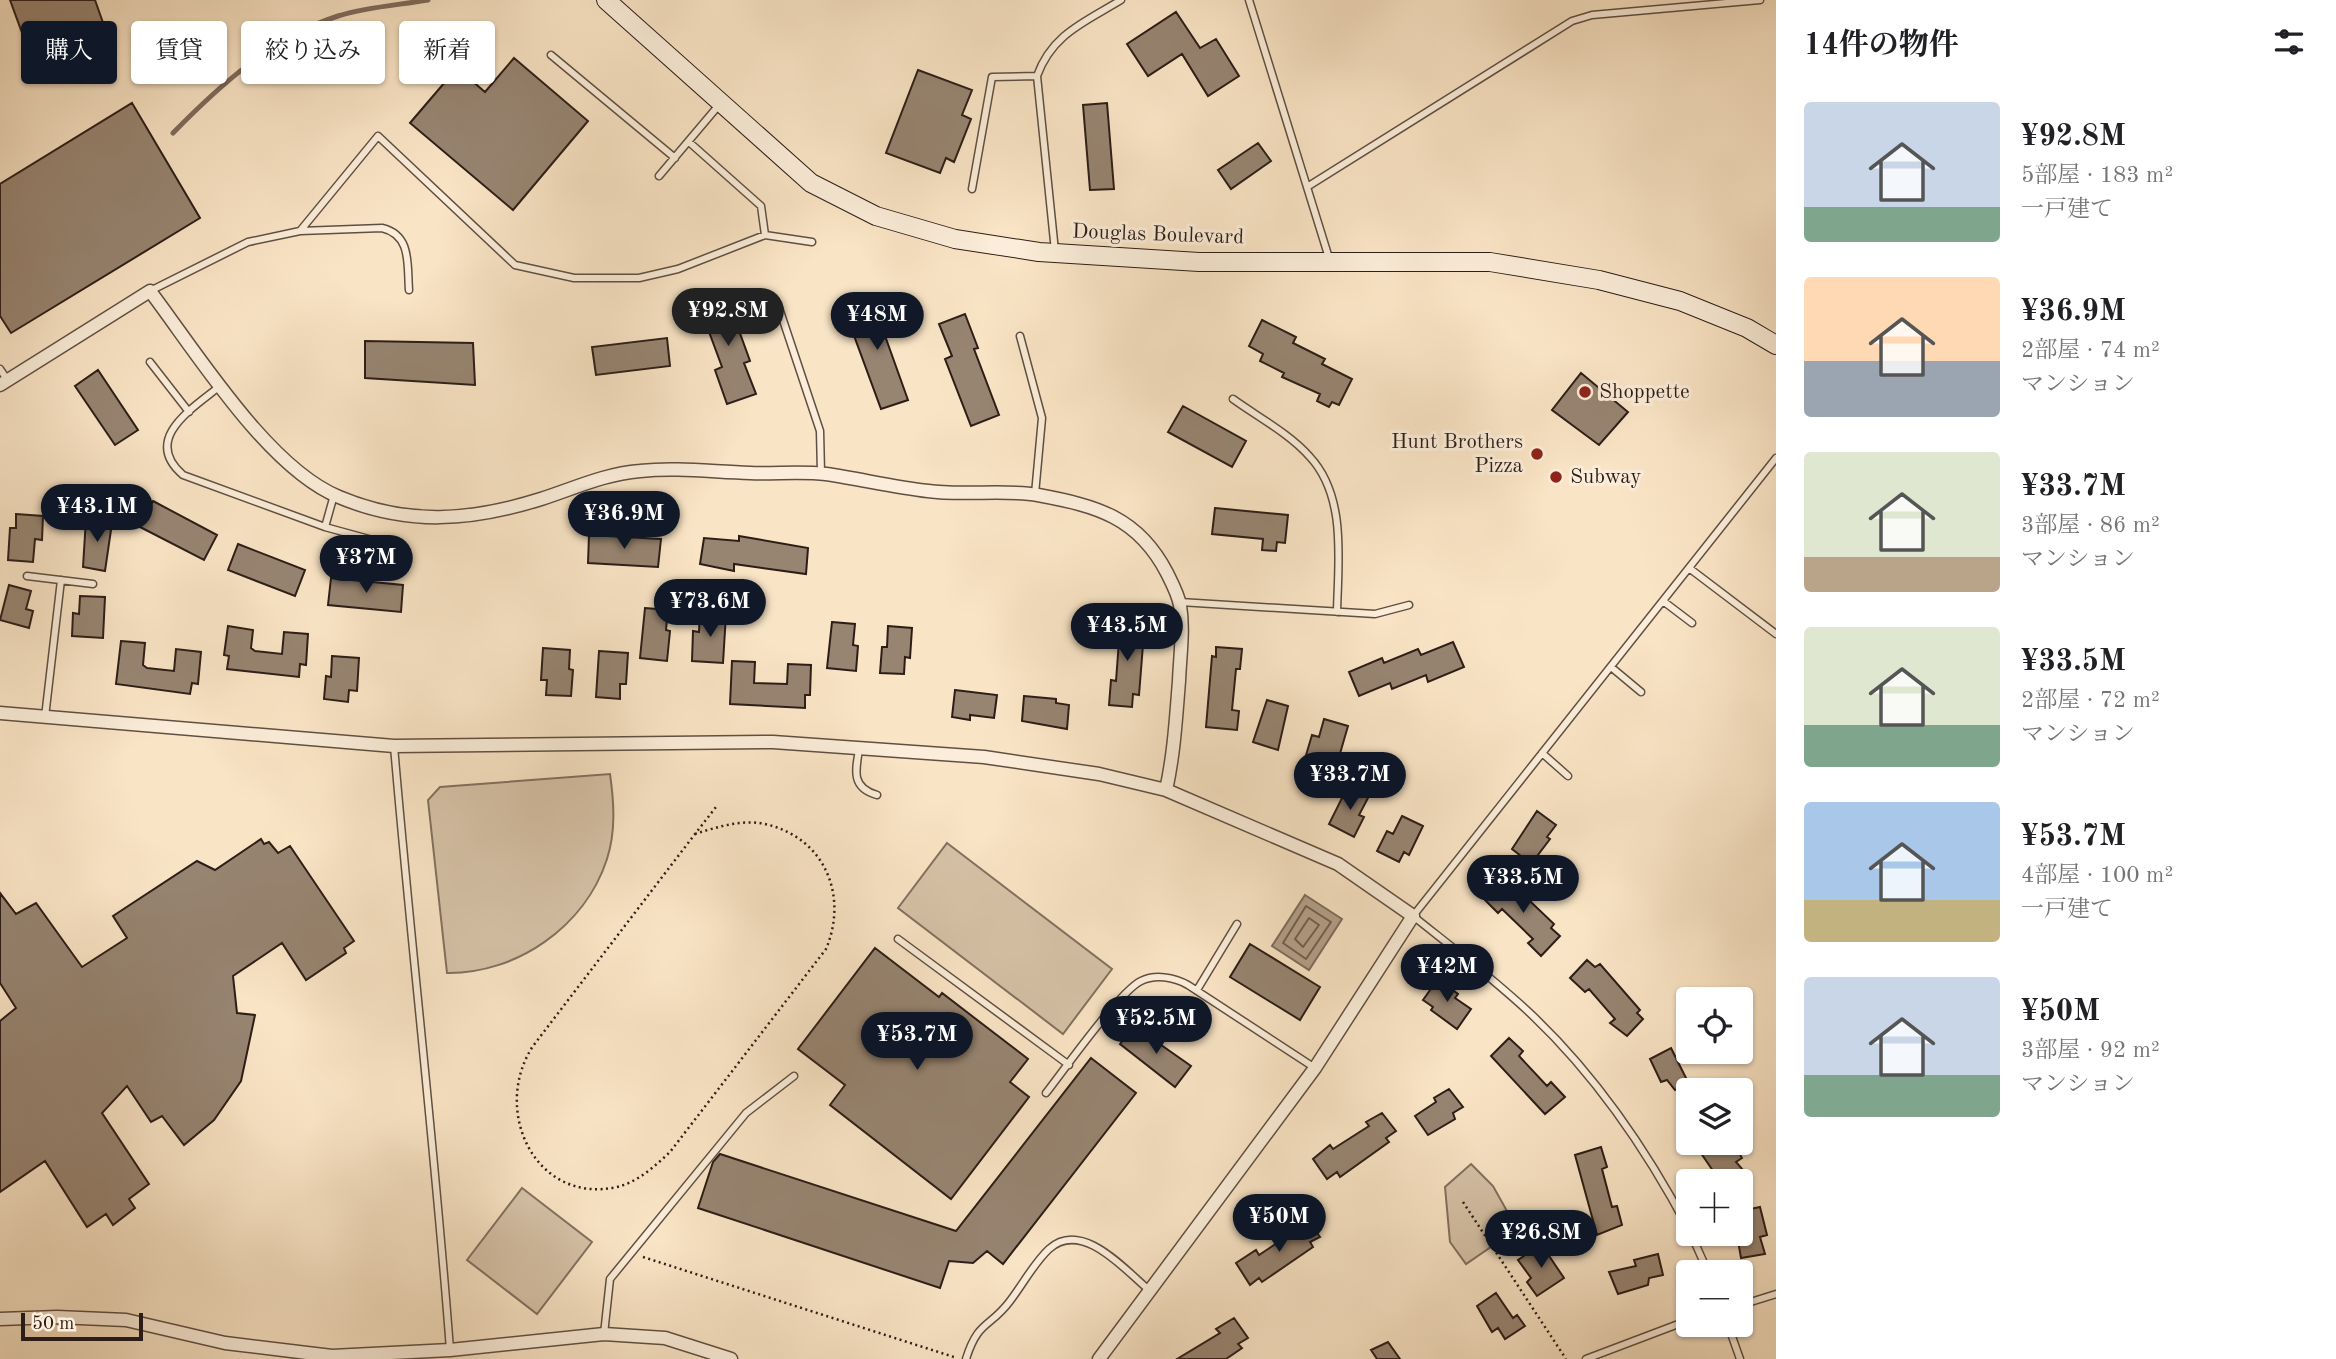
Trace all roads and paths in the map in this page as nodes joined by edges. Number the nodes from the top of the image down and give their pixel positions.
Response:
1 (606, 0) edge
2 (1121, 0) edge
3 (1249, 0) edge
4 (1760, 0) edge
5 (551, 55) dead end
6 (1037, 76) junction
7 (720, 103) junction
8 (689, 142) junction
9 (675, 158) junction
10 (659, 176) dead end
11 (1307, 187) junction
12 (972, 189) dead end
13 (300, 231) junction
14 (765, 235) junction
15 (813, 242) dead end
16 (1055, 253) junction
17 (1330, 260) junction
18 (409, 290) dead end
19 (150, 291) junction
20 (778, 305) dead end
21 (1020, 336) dead end
22 (1776, 345) edge
23 (150, 362) dead end
24 (0, 369) edge
25 (4, 383) edge
26 (222, 385) junction
27 (1233, 399) dead end
28 (189, 412) junction
29 (1776, 458) edge
30 (1769, 467) junction
31 (821, 473) junction
32 (1776, 473) edge
33 (1035, 494) junction
34 (334, 495) junction
35 (325, 527) junction
36 (387, 544) dead end
37 (1689, 568) junction
38 (27, 576) dead end
39 (61, 580) junction
40 (93, 584) dead end
41 (1663, 601) junction
42 (1180, 602) junction
43 (1409, 605) dead end
44 (1337, 612) junction
45 (1692, 623) dead end
46 (1776, 634) edge
47 (1611, 667) junction
48 (1641, 692) dead end
49 (0, 713) edge
50 (45, 717) junction
51 (394, 746) junction
52 (859, 750) junction
53 (1542, 753) junction
54 (1568, 776) dead end
55 (1166, 790) junction
56 (877, 795) dead end
57 (716, 807) dead end
58 (695, 834) junction
59 (1413, 916) junction
60 (1237, 924) dead end
61 (898, 939) dead end
62 (1197, 990) junction
63 (1069, 1065) junction
64 (1315, 1069) junction
65 (794, 1076) dead end
66 (1046, 1093) dead end
67 (1463, 1202) dead end
68 (1676, 1208) edge
69 (632, 1253) junction
70 (1149, 1290) junction
71 (1776, 1294) edge
72 (1753, 1301) edge
73 (0, 1319) edge
74 (1676, 1325) edge
75 (604, 1334) junction
76 (1732, 1337) edge
77 (450, 1350) junction
78 (731, 1359) edge
79 (960, 1359) edge
80 (966, 1359) edge
81 (1099, 1359) edge
82 (1566, 1359) edge
83 (1586, 1359) edge
84 (1740, 1359) edge

1 - 7 street, Douglas Boulevard
2 - 6 lane
3 - 11 lane
4 - 11 lane
5 - 9 lane
6 - 12 lane
6 - 16 lane
7 - 8 lane
7 - 16 street, Douglas Boulevard
8 - 9 lane
8 - 14 lane
9 - 10 lane
11 - 17 lane
13 - 14 lane
13 - 18 lane
13 - 19 lane
14 - 15 lane
16 - 17 street, Douglas Boulevard
17 - 22 street, Douglas Boulevard
19 - 25 street
19 - 26 street
20 - 31 lane
21 - 33 lane
23 - 28 lane
24 - 25 lane
26 - 28 lane
26 - 34 street
27 - 44 lane
28 - 35 lane
29 - 30 lane
30 - 32 lane
30 - 37 lane
31 - 33 street
31 - 34 street
33 - 42 street
34 - 35 lane
35 - 36 lane
37 - 41 lane
37 - 46 lane
38 - 39 lane
39 - 40 lane
39 - 50 lane
41 - 45 lane
41 - 47 lane
42 - 44 lane
42 - 55 street
43 - 44 lane
47 - 48 lane
47 - 53 lane
49 - 50 street
50 - 51 street
51 - 52 street
51 - 77 lane
52 - 55 street
52 - 56 lane
53 - 54 lane
53 - 59 lane
55 - 59 street
57 - 58 path
58 - 58 path
59 - 64 street
59 - 68 lane
60 - 62 lane
61 - 63 lane
62 - 63 lane
62 - 64 lane
63 - 66 lane
64 - 70 street
65 - 69 lane
67 - 82 path
69 - 75 lane
69 - 79 path
70 - 80 lane
70 - 81 street
71 - 72 lane
73 - 77 street
74 - 83 lane
75 - 77 street
75 - 78 street
76 - 84 lane

